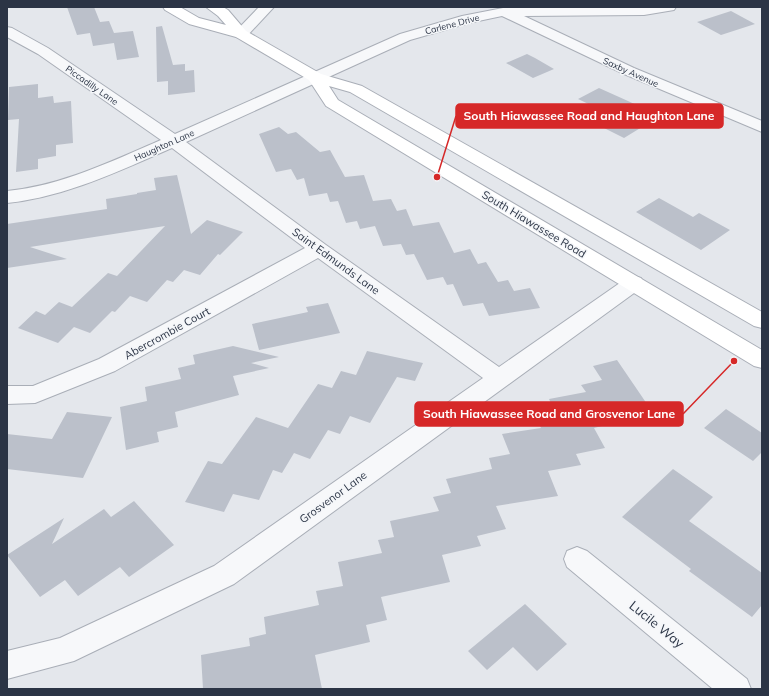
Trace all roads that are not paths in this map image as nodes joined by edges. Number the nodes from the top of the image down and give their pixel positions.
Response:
1 (170, 7) edge
2 (213, 7) edge
3 (267, 7) edge
4 (669, 7) edge
5 (503, 12) junction
6 (7, 31) edge
7 (241, 34) junction
8 (315, 77) junction
9 (762, 127) edge
10 (174, 141) junction
11 (7, 197) edge
12 (318, 249) junction
13 (634, 283) junction
14 (762, 321) edge
15 (762, 360) edge
16 (499, 378) junction
17 (7, 395) edge
18 (578, 559) dead end
19 (7, 665) edge
20 (736, 689) edge

1 - 7 street, South Hiawassee Road
2 - 7 street, South Hiawassee Road
3 - 7 street
4 - 5 street, Carlene Drive
5 - 8 street, Carlene Drive
5 - 9 street, Saxby Avenue
6 - 10 street, Piccadilly Lane
7 - 8 street, South Hiawassee Road
8 - 10 street, Haughton Lane
8 - 13 street, South Hiawassee Road
8 - 14 street, South Hiawassee Road
10 - 11 street, Haughton Lane
10 - 12 street, Saint Edmunds Lane
12 - 16 street, Saint Edmunds Lane
12 - 17 street, Abercrombie Court
13 - 15 street, South Hiawassee Road
13 - 16 street, Grosvenor Lane
16 - 19 street, Grosvenor Lane
18 - 20 street, Lucile Way

